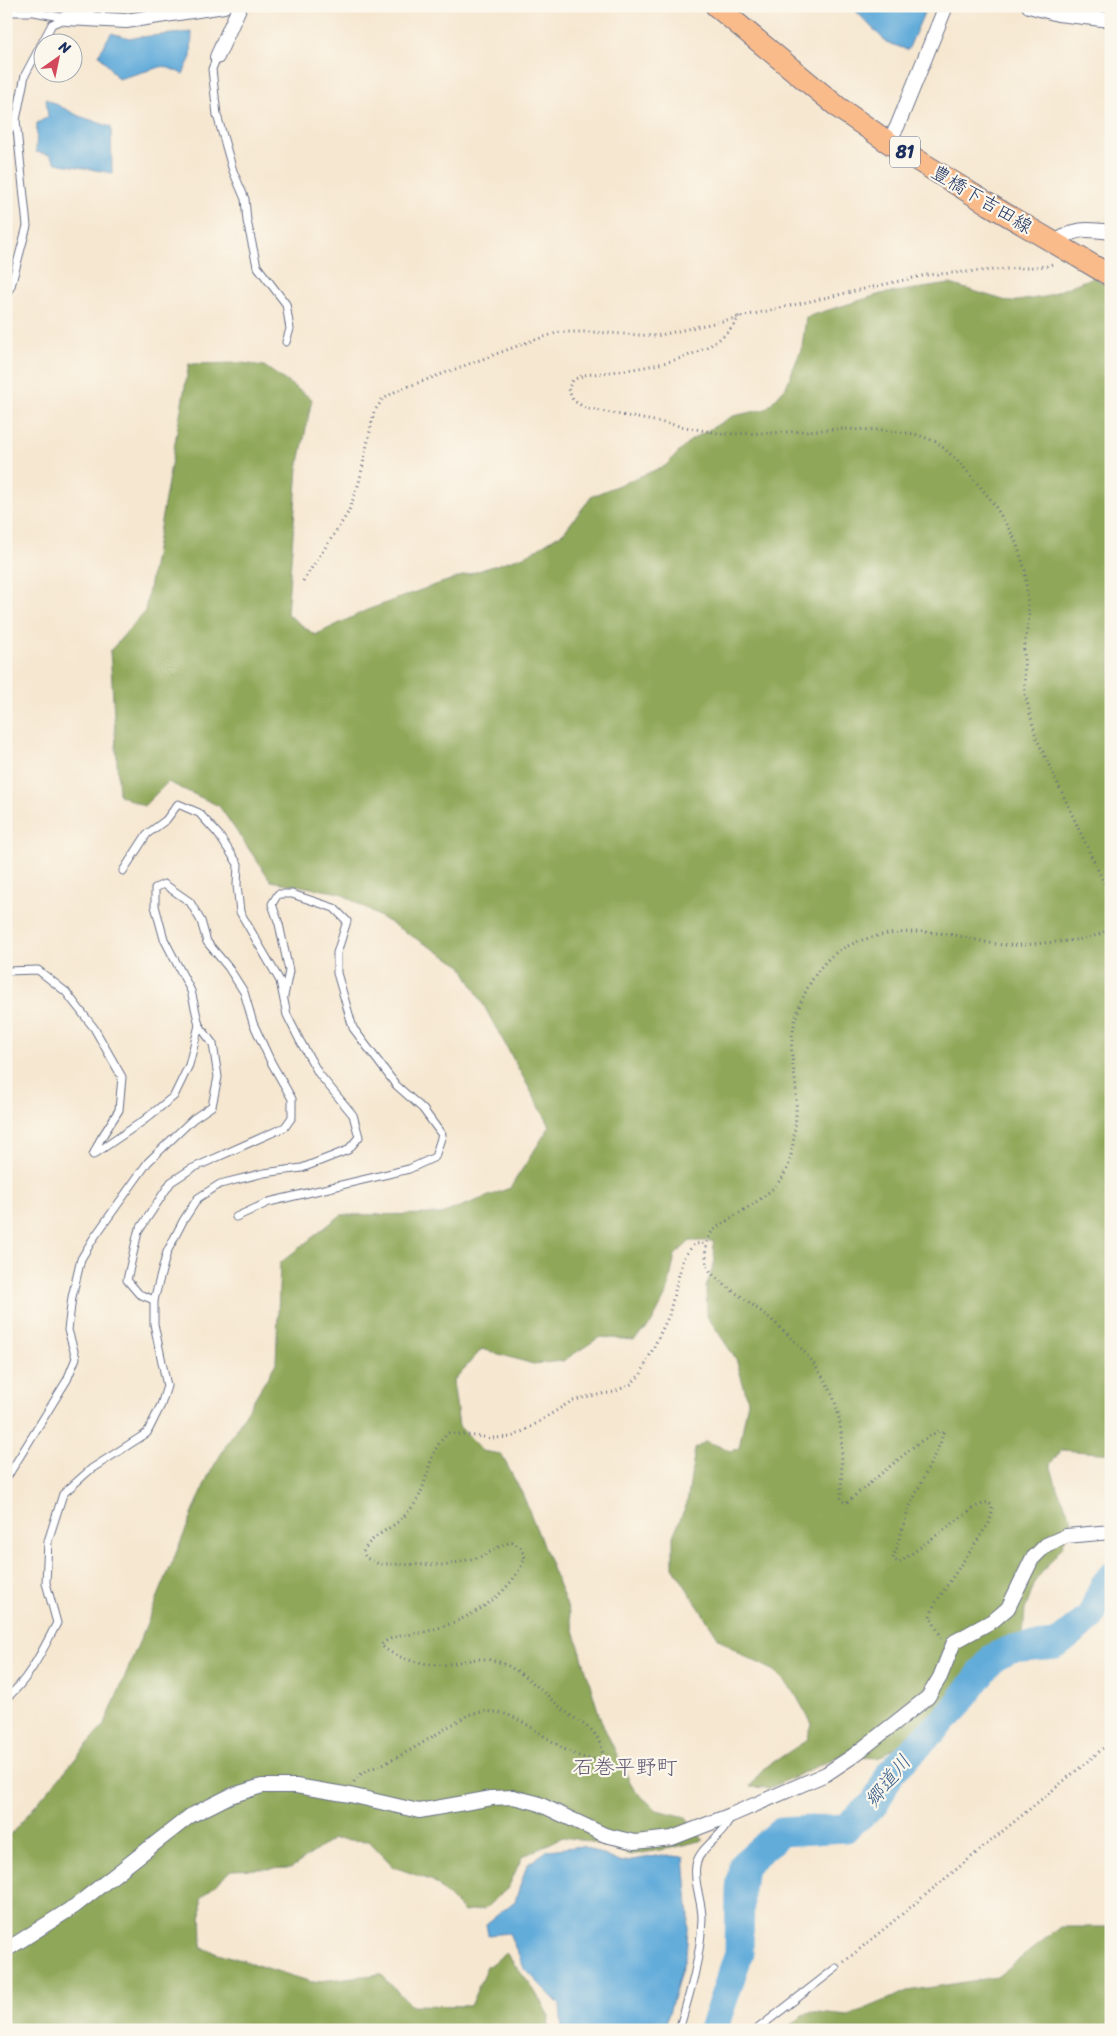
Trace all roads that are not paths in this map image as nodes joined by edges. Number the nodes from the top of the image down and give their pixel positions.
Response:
1 (94, 6) edge
2 (224, 6) edge
3 (240, 6) edge
4 (716, 6) edge
5 (946, 6) edge
6 (1029, 6) edge
7 (6, 12) edge
8 (66, 18) junction
9 (1111, 20) edge
10 (217, 56) joint
11 (16, 120) junction
12 (6, 136) edge
13 (888, 142) junction
14 (1111, 232) edge
15 (1063, 247) junction
16 (1111, 276) edge
17 (6, 294) edge
18 (286, 342) dead end
19 (123, 871) dead end
20 (6, 971) edge
21 (283, 999) junction
22 (199, 1025) junction
23 (236, 1218) dead end
24 (154, 1300) junction
25 (6, 1479) edge
26 (1111, 1532) edge
27 (6, 1698) edge
28 (730, 1815) junction
29 (6, 1950) edge
30 (836, 1968) road end
31 (679, 2030) edge
32 (756, 2030) edge

1 - 8 lane
2 - 8 street
3 - 10 street
4 - 13 main road, 豊橋下吉田線 / 81
5 - 13 street
6 - 9 street
7 - 8 lane
8 - 11 lane
10 - 18 lane
11 - 12 lane
11 - 17 lane
13 - 15 main road, 豊橋下吉田線 / 81
14 - 15 street
15 - 16 main road, 豊橋下吉田線 / 81
19 - 21 lane
20 - 22 lane
21 - 23 lane
21 - 24 lane
22 - 24 lane
22 - 25 lane
24 - 27 lane
26 - 28 street
28 - 29 street
28 - 31 lane
30 - 32 lane

